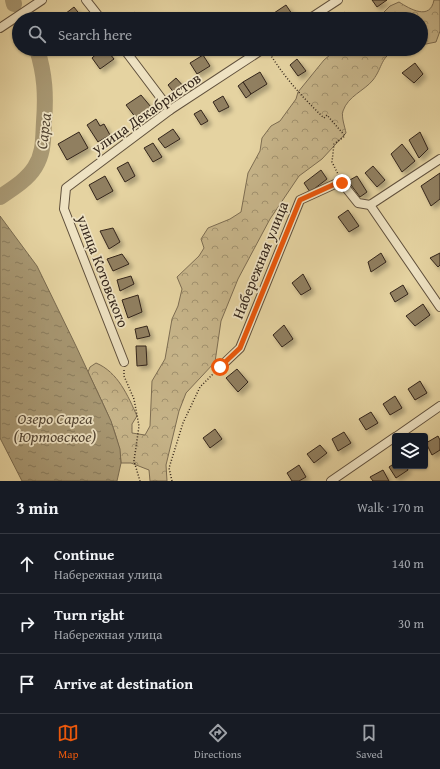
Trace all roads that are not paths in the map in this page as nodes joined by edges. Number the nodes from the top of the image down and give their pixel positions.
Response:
1 (42, 0) edge
2 (86, 0) edge
3 (338, 0) edge
4 (24, 12) edge
5 (95, 12) edge
6 (320, 12) edge
7 (12, 20) edge
8 (0, 28) edge
9 (129, 56) edge
10 (258, 56) edge
11 (170, 110) junction
12 (440, 159) edge
13 (66, 188) joint
14 (370, 205) junction
15 (440, 307) edge
16 (124, 362) road end
17 (220, 367) road end
18 (440, 406) edge
19 (402, 433) edge
20 (392, 440) edge
21 (331, 481) edge

1 - 4 street
2 - 5 street
3 - 6 street
7 - 8 street
9 - 11 street
10 - 11 street, улица Декабристов
11 - 13 street, улица Декабристов
12 - 14 street
13 - 16 street, улица Котовского
14 - 15 street
14 - 17 street, Набережная улица
18 - 19 street
20 - 21 street

